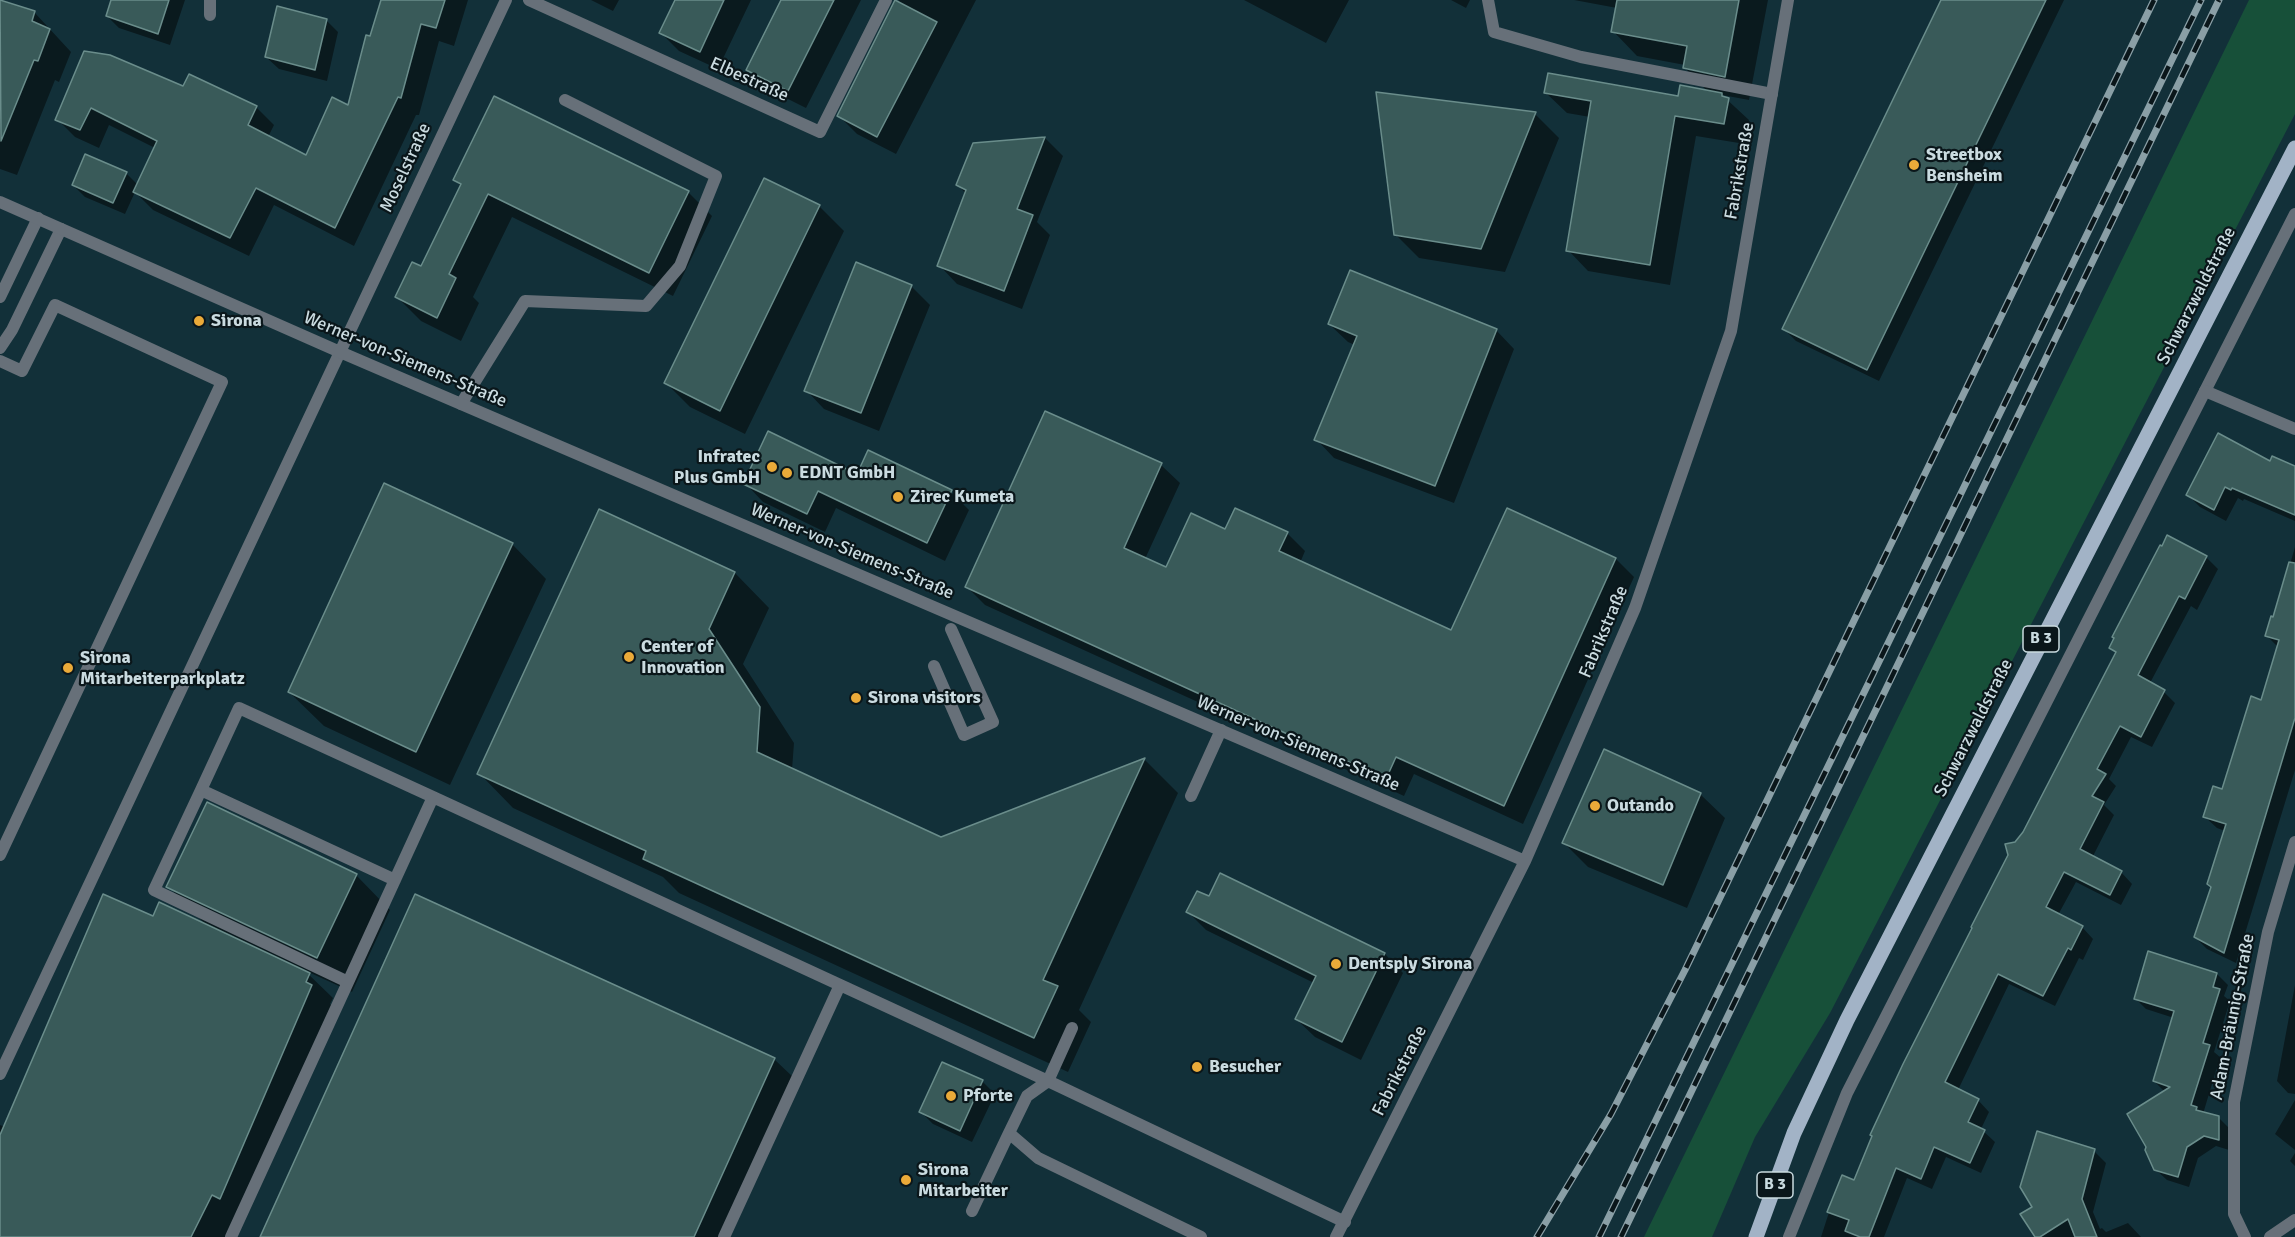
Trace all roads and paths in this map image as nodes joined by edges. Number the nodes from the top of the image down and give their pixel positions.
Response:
1 (210, 0) edge
2 (506, 0) edge
3 (529, 0) edge
4 (886, 0) edge
5 (1488, 0) edge
6 (1788, 0) edge
7 (210, 15) dead end
8 (1772, 94) junction
9 (565, 100) dead end
10 (2295, 148) edge
11 (0, 202) edge
12 (2295, 214) edge
13 (38, 219) junction
14 (61, 229) junction
15 (0, 297) edge
16 (0, 348) edge
17 (340, 352) junction
18 (0, 361) edge
19 (2205, 391) junction
20 (461, 404) junction
21 (2295, 429) edge
22 (951, 629) dead end
23 (934, 666) dead end
24 (1221, 730) junction
25 (201, 790) junction
26 (1191, 796) dead end
27 (433, 797) junction
28 (2295, 842) edge
29 (0, 855) edge
30 (1525, 861) junction
31 (395, 880) junction
32 (348, 982) junction
33 (840, 985) junction
34 (1072, 1028) dead end
35 (0, 1074) edge
36 (1048, 1081) junction
37 (1009, 1133) junction
38 (972, 1211) dead end
39 (2295, 1220) edge
40 (1345, 1222) junction
41 (231, 1237) edge
42 (724, 1237) edge
43 (1201, 1237) edge
44 (1336, 1237) edge
45 (1756, 1237) edge
46 (1789, 1237) edge
47 (2245, 1237) edge
48 (2270, 1237) edge

1 - 7 street
2 - 17 street, Moselstraße
3 - 4 street, Elbestraße
5 - 8 street
6 - 8 street, Fabrikstraße
8 - 30 street, Fabrikstraße
9 - 20 street
10 - 45 main road, Schwarzwaldstraße / B 3
11 - 13 street, Werner-von-Siemens-Straße
12 - 19 street
13 - 14 street, Werner-von-Siemens-Straße
13 - 15 street
14 - 16 street
14 - 17 street, Werner-von-Siemens-Straße
17 - 20 street, Werner-von-Siemens-Straße
17 - 35 street, Moselstraße
18 - 29 street
19 - 21 street
19 - 46 street
20 - 24 street, Werner-von-Siemens-Straße
22 - 23 street
24 - 26 street
24 - 30 street, Werner-von-Siemens-Straße
25 - 27 street
25 - 31 street
25 - 32 street
27 - 31 street
27 - 33 street
28 - 47 street, Adam-Bräunig-Straße
30 - 40 street, Fabrikstraße
31 - 32 street
32 - 41 street
33 - 36 street
33 - 42 street
34 - 36 street
36 - 37 street
36 - 40 street
37 - 38 street
37 - 43 street
39 - 48 street
40 - 44 street, Fabrikstraße

